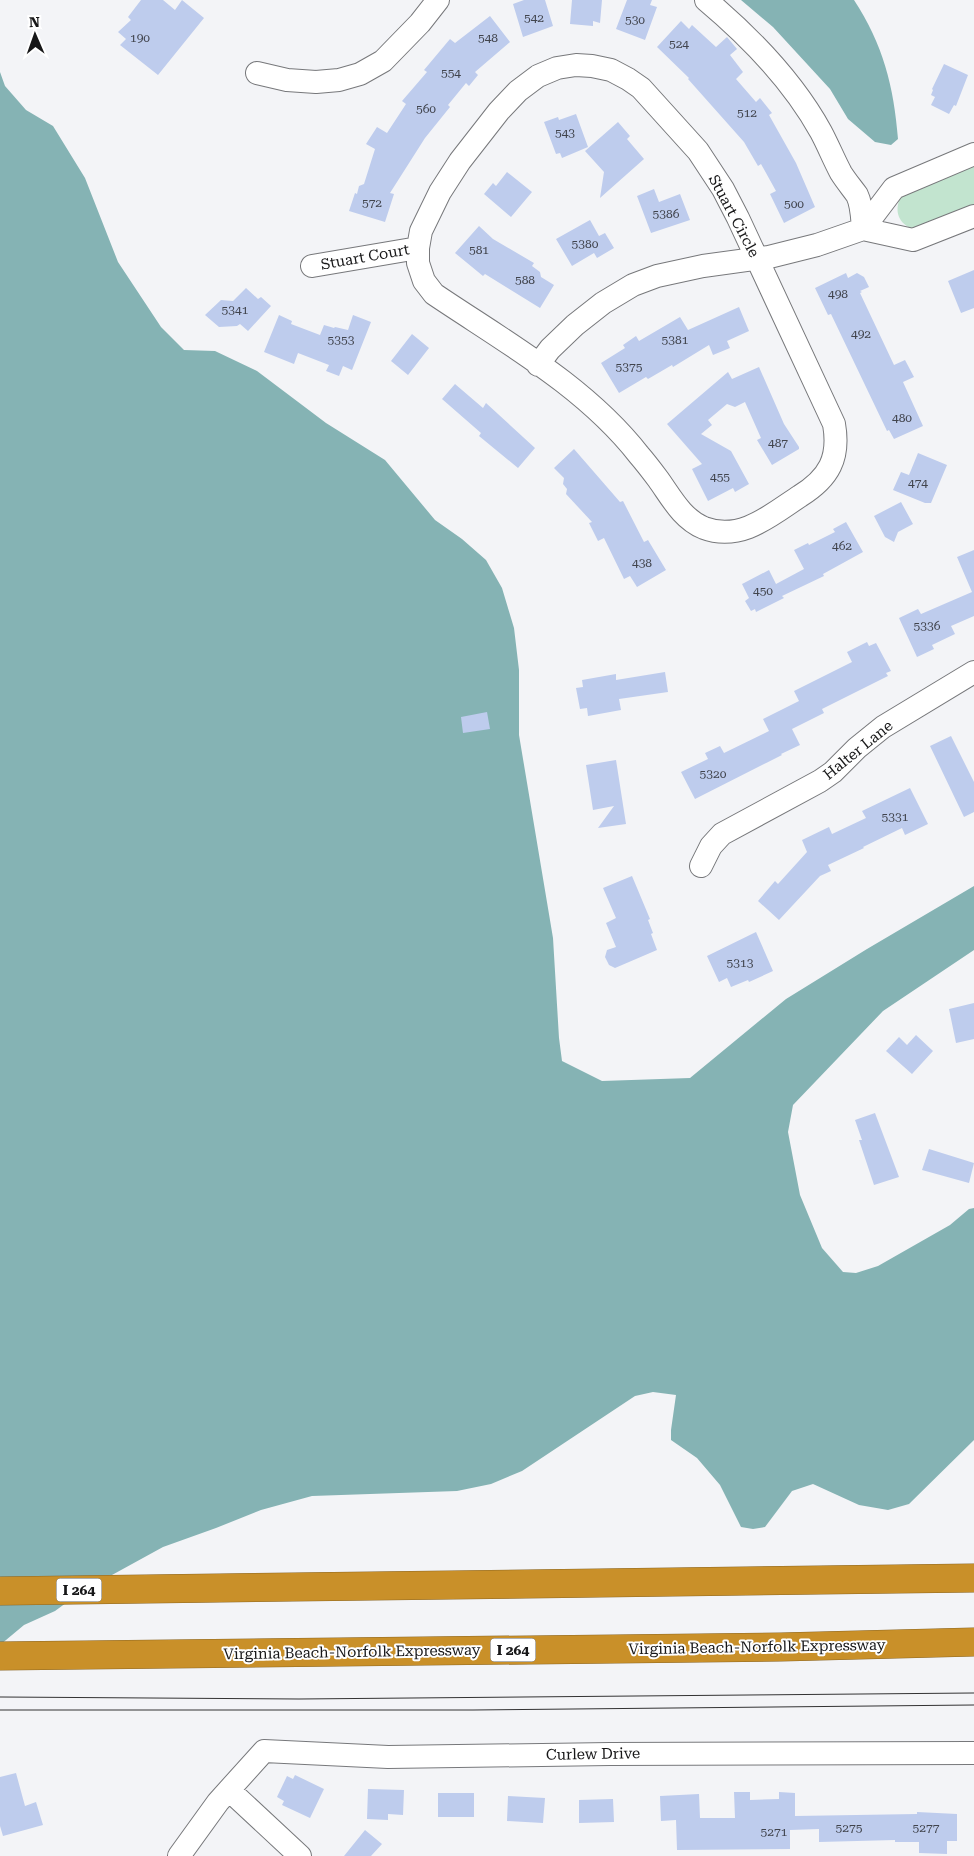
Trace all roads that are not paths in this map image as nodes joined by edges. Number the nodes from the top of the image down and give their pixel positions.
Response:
1 (438, 0) edge
2 (706, 0) edge
3 (257, 73) dead end
4 (974, 154) edge
5 (974, 216) edge
6 (863, 229) junction
7 (418, 248) junction
8 (757, 258) junction
9 (312, 266) dead end
10 (538, 364) junction
11 (973, 676) edge
12 (701, 866) dead end
13 (974, 1578) edge
14 (0, 1591) edge
15 (974, 1642) edge
16 (0, 1656) edge
17 (974, 1753) edge
18 (229, 1790) junction
19 (179, 1856) edge
20 (300, 1856) edge

1 - 3 street
2 - 6 street
4 - 6 street
5 - 6 street
6 - 8 street
7 - 8 street, Stuart Circle
7 - 9 street, Stuart Court
7 - 10 street, Stuart Circle
8 - 10 street
8 - 10 street, Stuart Circle
11 - 12 street, Halter Lane
13 - 14 highway, I 264
15 - 16 highway, Virginia Beach-Norfolk Expressway / I 264
17 - 18 street, Curlew Drive
18 - 19 street
18 - 20 street

